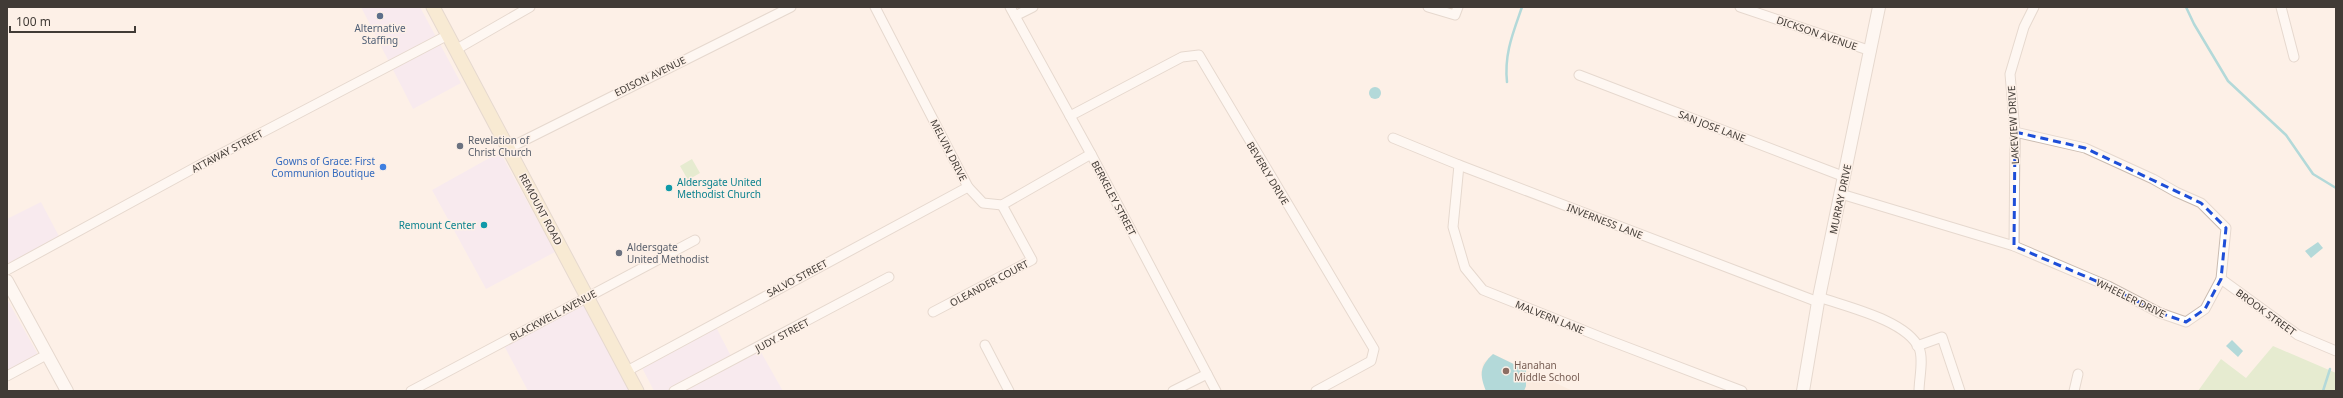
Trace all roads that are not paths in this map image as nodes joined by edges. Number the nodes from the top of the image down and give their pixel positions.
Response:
1 (433, 7) edge
2 (530, 7) edge
3 (792, 7) edge
4 (875, 7) edge
5 (1010, 7) edge
6 (1033, 7) edge
7 (1428, 7) edge
8 (1458, 7) edge
9 (1740, 7) edge
10 (1879, 7) edge
11 (2034, 7) edge
12 (2280, 7) edge
13 (1015, 16) junction
14 (448, 35) junction
15 (457, 49) junction
16 (1871, 51) junction
17 (2294, 57) dead end
18 (1579, 75) dead end
19 (1070, 116) junction
20 (2015, 132) junction
21 (1393, 138) dead end
22 (509, 148) junction
23 (1091, 154) junction
24 (1459, 165) junction
25 (1845, 177) junction
26 (968, 187) junction
27 (1842, 194) junction
28 (1002, 205) junction
29 (695, 240) dead end
30 (2014, 246) junction
31 (7, 270) edge
32 (889, 277) dead end
33 (2221, 279) junction
34 (7, 281) edge
35 (588, 297) junction
36 (1819, 300) junction
37 (933, 312) dead end
38 (985, 345) dead end
39 (1917, 346) junction
40 (2336, 351) edge
41 (48, 354) junction
42 (627, 371) junction
43 (1207, 374) junction
44 (2078, 374) dead end
45 (7, 376) edge
46 (67, 391) edge
47 (411, 391) edge
48 (637, 391) edge
49 (674, 391) edge
50 (1009, 391) edge
51 (1173, 391) edge
52 (1216, 391) edge
53 (1316, 391) edge
54 (1742, 391) edge
55 (1803, 391) edge
56 (1919, 391) edge
57 (1960, 391) edge
58 (2074, 391) edge

1 - 14 main road, REMOUNT ROAD
2 - 15 street
3 - 22 street, EDISON AVENUE
4 - 26 street, MELVIN DRIVE
5 - 13 street, BERKELEY STREET
6 - 13 street
7 - 8 street
9 - 16 street, DICKSON AVENUE
10 - 16 street, MURRAY DRIVE
11 - 20 street, LAKEVIEW DRIVE
12 - 17 street
13 - 19 street, BERKELEY STREET
14 - 15 main road, REMOUNT ROAD
14 - 31 street, ATTAWAY STREET
15 - 22 main road, REMOUNT ROAD
16 - 25 street, MURRAY DRIVE
18 - 25 street, SAN JOSE LANE
19 - 23 street, BERKELEY STREET
19 - 53 street, BEVERLY DRIVE
20 - 30 street, LAKEVIEW DRIVE
20 - 33 street, WHEELER DRIVE
21 - 24 street, INVERNESS LANE
22 - 35 main road, REMOUNT ROAD
23 - 28 street
23 - 43 street, BERKELEY STREET
24 - 36 street, INVERNESS LANE
24 - 54 street, MALVERN LANE
25 - 27 street, MURRAY DRIVE
26 - 28 street, MELVIN DRIVE
26 - 42 street, SALVO STREET
27 - 30 street, WHEELER DRIVE
27 - 36 street, MURRAY DRIVE
28 - 37 street, OLEANDER COURT
29 - 35 street, BLACKWELL AVENUE
30 - 33 street, WHEELER DRIVE
32 - 49 street, JUDY STREET
33 - 40 street, BROOK STREET
34 - 41 street
35 - 42 main road, REMOUNT ROAD
35 - 47 street, BLACKWELL AVENUE
36 - 39 street, INVERNESS LANE
36 - 55 street, MURRAY DRIVE
38 - 50 street
39 - 56 street
39 - 57 street
41 - 45 street
41 - 46 street
42 - 48 main road, REMOUNT ROAD
43 - 51 street
43 - 52 street, BERKELEY STREET
44 - 58 street

